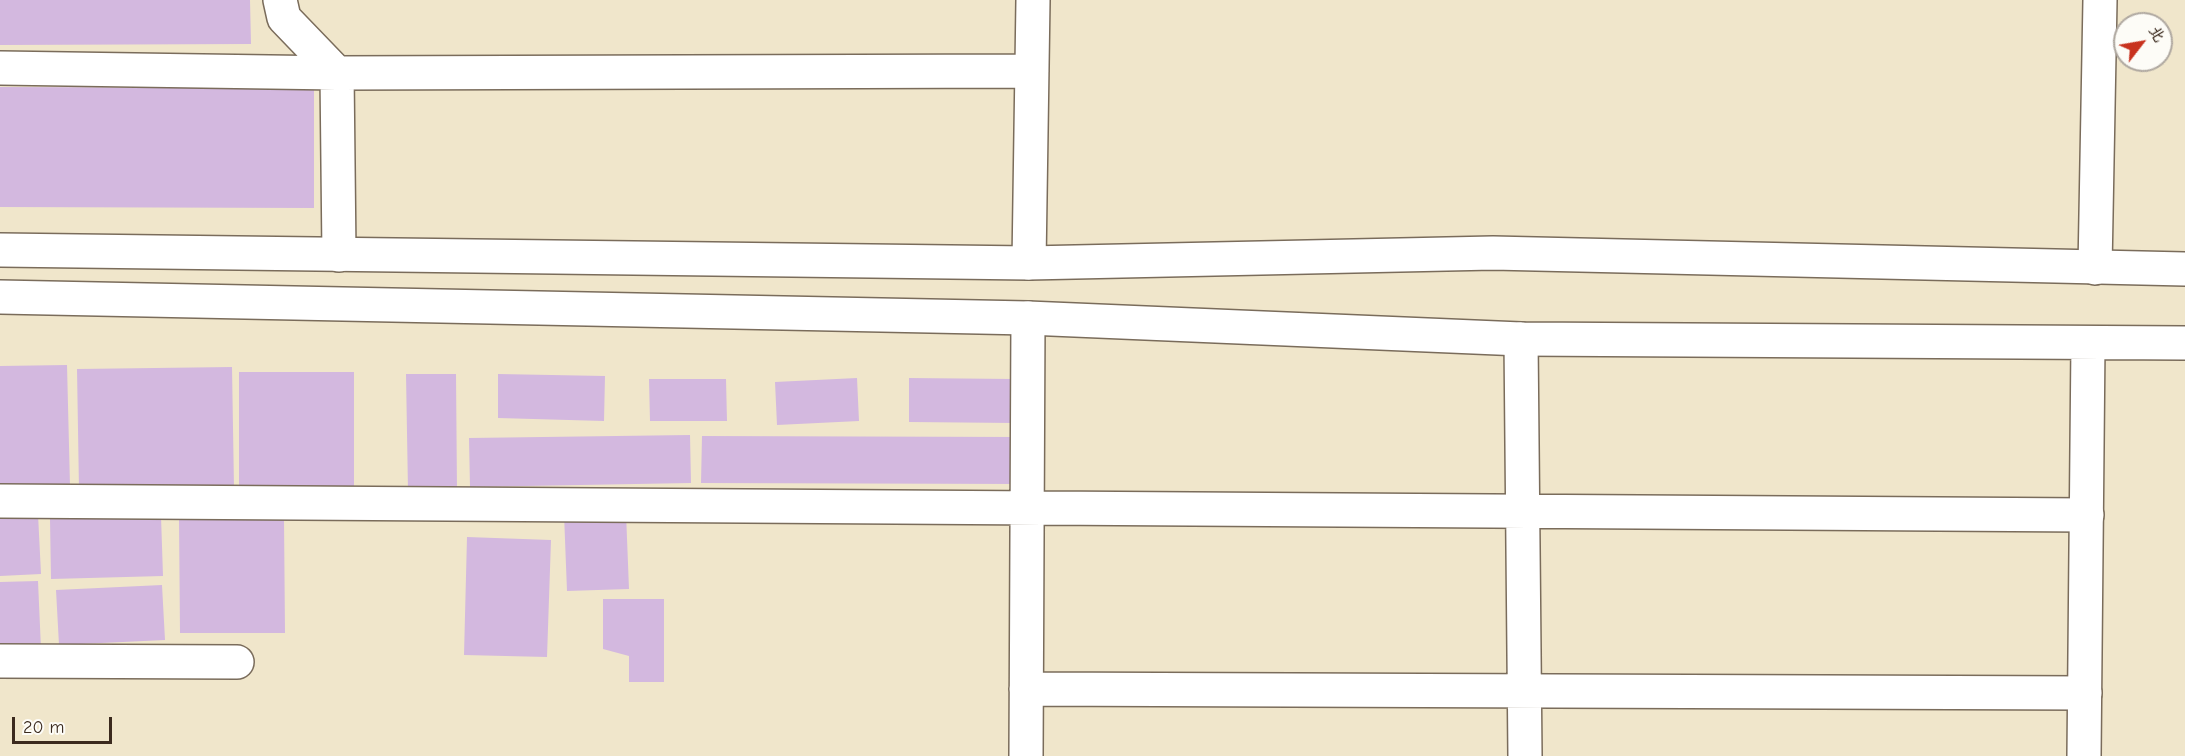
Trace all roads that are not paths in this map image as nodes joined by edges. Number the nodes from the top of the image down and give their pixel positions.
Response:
1 (280, 0) edge
2 (1034, 0) edge
3 (2100, 0) edge
4 (0, 68) edge
5 (1032, 72) junction
6 (337, 74) junction
7 (0, 250) edge
8 (339, 255) junction
9 (1029, 263) junction
10 (2095, 268) junction
11 (2185, 269) edge
12 (0, 297) edge
13 (1028, 318) junction
14 (1521, 339) junction
15 (2088, 343) junction
16 (2185, 343) edge
17 (0, 501) edge
18 (1028, 507) junction
19 (1522, 510) junction
20 (2086, 515) junction
21 (0, 662) edge
22 (237, 662) dead end
23 (1026, 689) junction
24 (1524, 689) junction
25 (2085, 693) junction
26 (1026, 756) edge
27 (1525, 756) edge
28 (2084, 756) edge

1 - 6 street
2 - 5 street
3 - 10 street
4 - 6 street
5 - 6 street
5 - 9 street
6 - 8 street
7 - 8 street
8 - 9 street
9 - 10 street
10 - 11 street
12 - 13 street
13 - 14 street
13 - 18 street
14 - 15 street
14 - 19 street
15 - 16 street
15 - 20 street
17 - 18 street
18 - 19 street
18 - 23 street
19 - 20 street
19 - 24 street
20 - 25 street
21 - 22 street
23 - 24 street
23 - 26 street
24 - 25 street
24 - 27 street
25 - 28 street

